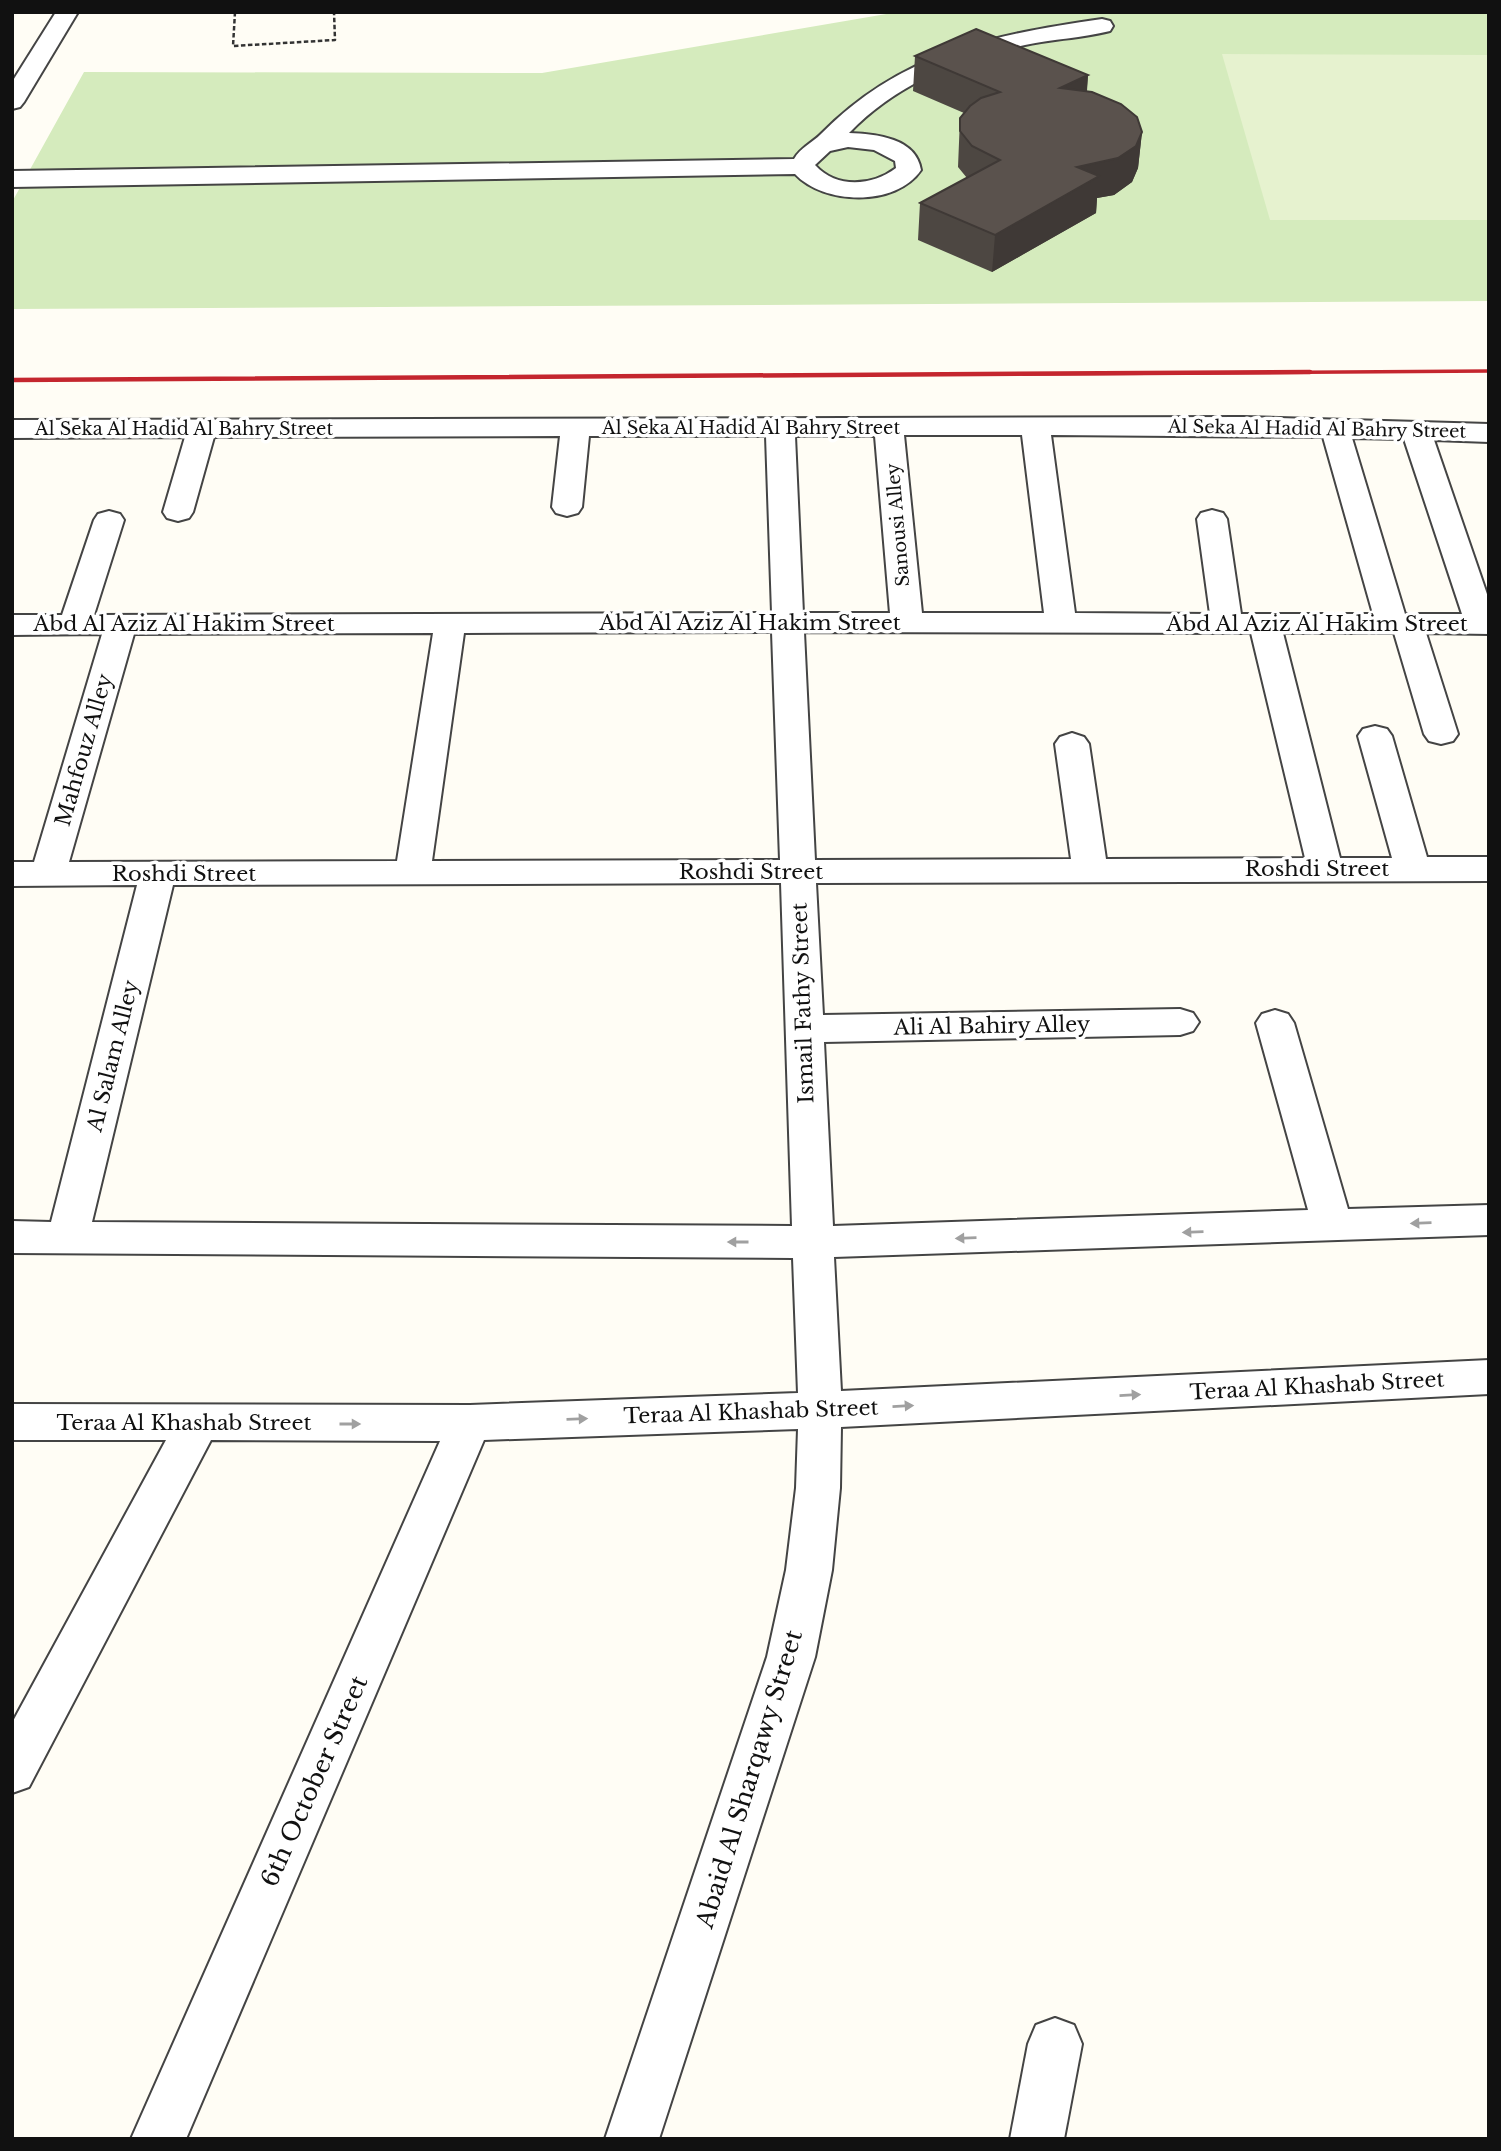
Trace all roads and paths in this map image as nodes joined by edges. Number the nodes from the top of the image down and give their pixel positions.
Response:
1 (67, 12) edge
2 (235, 12) edge
3 (334, 12) edge
4 (1102, 26) dead end
5 (12, 102) edge
6 (825, 144) junction
7 (802, 166) junction
8 (12, 179) edge
9 (1035, 427) junction
10 (889, 428) junction
11 (1335, 428) junction
12 (12, 429) edge
13 (202, 429) junction
14 (575, 429) junction
15 (780, 429) junction
16 (1416, 430) junction
17 (1489, 433) edge
18 (567, 507) dead end
19 (178, 512) dead end
20 (1212, 519) dead end
21 (109, 520) dead end
22 (789, 622) junction
23 (450, 623) junction
24 (907, 623) junction
25 (1061, 623) junction
26 (1227, 623) junction
27 (1265, 623) junction
28 (1400, 624) junction
29 (1485, 624) edge
30 (12, 625) edge
31 (75, 625) junction
32 (121, 625) junction
33 (1441, 734) dead end
34 (1375, 736) dead end
35 (1072, 744) dead end
36 (1325, 869) junction
37 (1413, 869) junction
38 (1489, 869) edge
39 (1090, 870) junction
40 (798, 872) junction
41 (412, 873) junction
42 (12, 874) edge
43 (48, 874) junction
44 (158, 874) junction
45 (1180, 1023) dead end
46 (1275, 1023) dead end
47 (805, 1029) junction
48 (1489, 1220) edge
49 (1333, 1227) junction
50 (12, 1237) edge
51 (68, 1237) junction
52 (813, 1242) junction
53 (1489, 1377) edge
54 (820, 1410) junction
55 (12, 1422) edge
56 (470, 1423) junction
57 (197, 1424) junction
58 (12, 1771) edge
59 (1055, 2045) dead end
60 (158, 2139) edge
61 (632, 2139) edge
62 (1037, 2139) edge

1 - 5 street
2 - 3 path
4 - 6 street
6 - 7 street
6 - 7 street
7 - 8 street
9 - 10 street, Al Seka Al Hadid Al Bahry Street
9 - 11 street, Al Seka Al Hadid Al Bahry Street
9 - 25 street
10 - 15 street, Al Seka Al Hadid Al Bahry Street
10 - 24 street, Sanousi Alley
11 - 16 street, Al Seka Al Hadid Al Bahry Street
11 - 28 street
12 - 13 street, Al Seka Al Hadid Al Bahry Street
13 - 14 street, Al Seka Al Hadid Al Bahry Street
13 - 19 street
14 - 15 street, Al Seka Al Hadid Al Bahry Street
14 - 18 street
15 - 22 street, Ismail Fathy Street
16 - 17 street, Al Seka Al Hadid Al Bahry Street
16 - 29 street
20 - 26 street
21 - 31 street
22 - 23 street, Abd Al Aziz Al Hakim Street
22 - 24 street, Abd Al Aziz Al Hakim Street
22 - 40 street, Ismail Fathy Street
23 - 32 street, Abd Al Aziz Al Hakim Street
23 - 41 street
24 - 25 street, Abd Al Aziz Al Hakim Street
25 - 26 street, Abd Al Aziz Al Hakim Street
26 - 27 street, Abd Al Aziz Al Hakim Street
27 - 28 street, Abd Al Aziz Al Hakim Street
27 - 36 street
28 - 29 street, Abd Al Aziz Al Hakim Street
28 - 33 street
30 - 31 street, Abd Al Aziz Al Hakim Street
31 - 32 street, Abd Al Aziz Al Hakim Street
32 - 43 street, Mahfouz Alley
34 - 37 street
35 - 39 street
36 - 37 street, Roshdi Street
36 - 39 street, Roshdi Street
37 - 38 street, Roshdi Street
39 - 40 street, Roshdi Street
40 - 41 street, Roshdi Street
40 - 47 street, Ismail Fathy Street
41 - 44 street, Roshdi Street
42 - 43 street, Roshdi Street
43 - 44 street, Roshdi Street
44 - 51 street, Al Salam Alley
45 - 47 street, Ali Al Bahiry Alley
46 - 49 street
47 - 52 street, Ismail Fathy Street
48 -> 49 street
49 -> 52 street
50 - 51 street
52 -> 51 street
52 - 54 street, Ismail Fathy Street
54 -> 53 street, Teraa Al Khashab Street
56 -> 54 street, Teraa Al Khashab Street
54 - 61 street, Abaid Al Sharqawy Street
55 - 57 street, Teraa Al Khashab Street
57 -> 56 street, Teraa Al Khashab Street
56 - 60 street, 6th October Street
57 - 58 street
59 - 62 street

